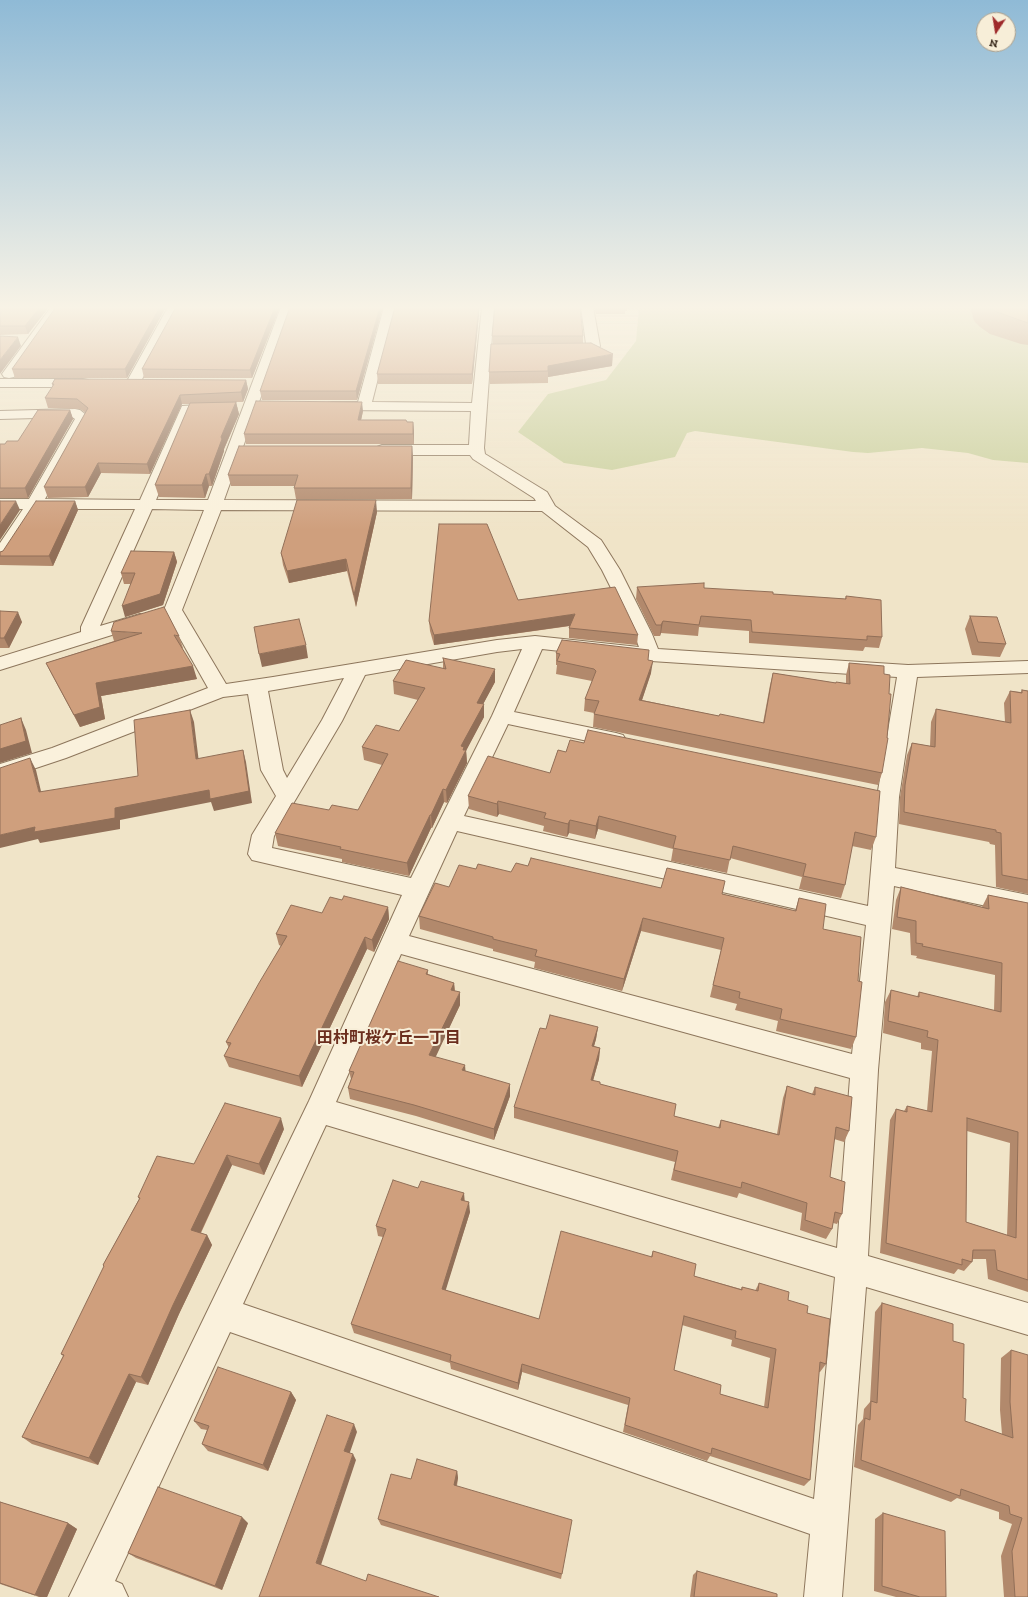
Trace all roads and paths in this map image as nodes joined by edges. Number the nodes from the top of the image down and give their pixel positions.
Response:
1 (370, 382) edge
2 (481, 382) edge
3 (95, 383) edge
4 (118, 383) edge
5 (133, 383) joint
6 (149, 383) edge
7 (1, 384) edge
8 (242, 384) edge
9 (258, 384) joint
10 (255, 406) junction
11 (318, 406) edge
12 (364, 406) junction
13 (479, 407) junction
14 (0, 415) edge
15 (233, 450) junction
16 (249, 450) edge
17 (367, 450) edge
18 (477, 450) junction
19 (0, 504) edge
20 (34, 504) junction
21 (146, 504) junction
22 (214, 504) junction
23 (546, 506) junction
24 (0, 556) edge
25 (173, 610) junction
26 (90, 636) junction
27 (534, 642) junction
28 (651, 655) junction
29 (0, 664) edge
30 (1028, 667) edge
31 (358, 670) junction
32 (908, 671) junction
33 (257, 686) junction
34 (220, 691) junction
35 (502, 716) junction
36 (633, 744) edge
37 (0, 772) edge
38 (288, 793) junction
39 (450, 821) junction
40 (883, 874) junction
41 (417, 889) junction
42 (1028, 905) edge
43 (879, 918) junction
44 (394, 942) junction
45 (864, 1070) junction
46 (318, 1110) junction
47 (851, 1267) junction
48 (222, 1314) junction
49 (1028, 1319) edge
50 (830, 1523) junction
51 (96, 1595) edge
52 (823, 1597) edge

1 - 12 street
2 - 13 street
3 - 7 street
4 - 5 street
5 - 6 street
8 - 9 street
9 - 10 street
10 - 15 street
10 - 21 street
11 - 12 street
12 - 13 street
13 - 18 street
14 - 20 street
15 - 16 street
15 - 22 street
17 - 18 street
18 - 23 street
19 - 20 street
20 - 21 street
20 - 24 street
21 - 22 street
21 - 26 street
22 - 23 street
22 - 25 street
23 - 28 street
25 - 26 street
25 - 34 street
26 - 29 street
27 - 28 street
27 - 31 street
27 - 35 street
28 - 32 street
30 - 32 street
31 - 33 street
31 - 38 street
32 - 40 street
33 - 34 street
33 - 38 street
34 - 37 street
35 - 36 street
35 - 39 street
38 - 41 street
39 - 41 street
39 - 43 street
40 - 42 street
40 - 43 street
41 - 44 street
43 - 45 street
44 - 45 street
44 - 46 street
45 - 47 street
46 - 47 street
46 - 48 street
47 - 49 street
47 - 50 street
48 - 50 street
48 - 51 street
50 - 52 street

